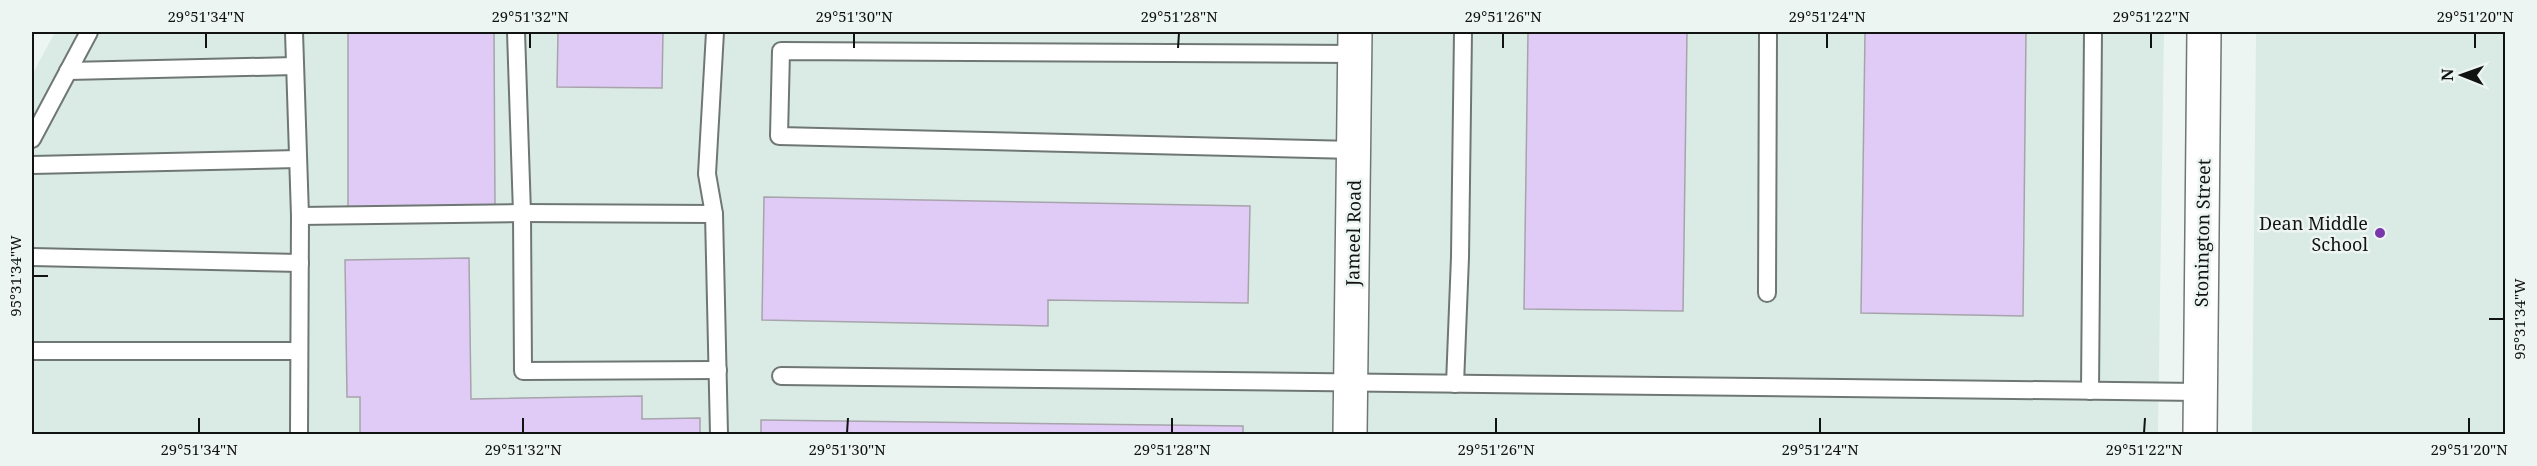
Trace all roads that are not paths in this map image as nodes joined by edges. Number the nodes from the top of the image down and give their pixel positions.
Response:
1 (89, 32) edge
2 (294, 32) edge
3 (516, 32) edge
4 (715, 32) edge
5 (1463, 32) edge
6 (1768, 32) edge
7 (2093, 32) edge
8 (2204, 32) edge
9 (1355, 43) edge
10 (295, 66) junction
11 (68, 71) junction
12 (32, 139) edge
13 (1354, 150) junction
14 (298, 159) junction
15 (32, 165) edge
16 (522, 213) junction
17 (714, 214) junction
18 (300, 216) junction
19 (32, 257) edge
20 (300, 263) junction
21 (1767, 293) dead end
22 (32, 351) edge
23 (299, 351) junction
24 (718, 370) junction
25 (781, 376) dead end
26 (1350, 382) junction
27 (1455, 384) junction
28 (2090, 391) junction
29 (2200, 392) junction
30 (299, 435) edge
31 (719, 435) edge
32 (1350, 435) edge
33 (2200, 435) edge

1 - 11 lane
2 - 10 lane
3 - 16 lane
4 - 17 lane
5 - 27 lane
6 - 21 lane
7 - 28 lane
8 - 29 street, Stonington Street
9 - 13 street, Jameel Road
9 - 13 lane
10 - 11 lane
10 - 14 lane
11 - 12 lane
13 - 26 street, Jameel Road
14 - 15 lane
14 - 18 lane
16 - 17 lane
16 - 18 lane
16 - 24 lane
17 - 24 lane
18 - 20 lane
19 - 20 lane
20 - 23 lane
22 - 23 lane
23 - 30 lane
24 - 31 lane
25 - 26 lane
26 - 27 lane
26 - 32 street, Jameel Road
27 - 28 lane
28 - 29 lane
29 - 33 street, Stonington Street

